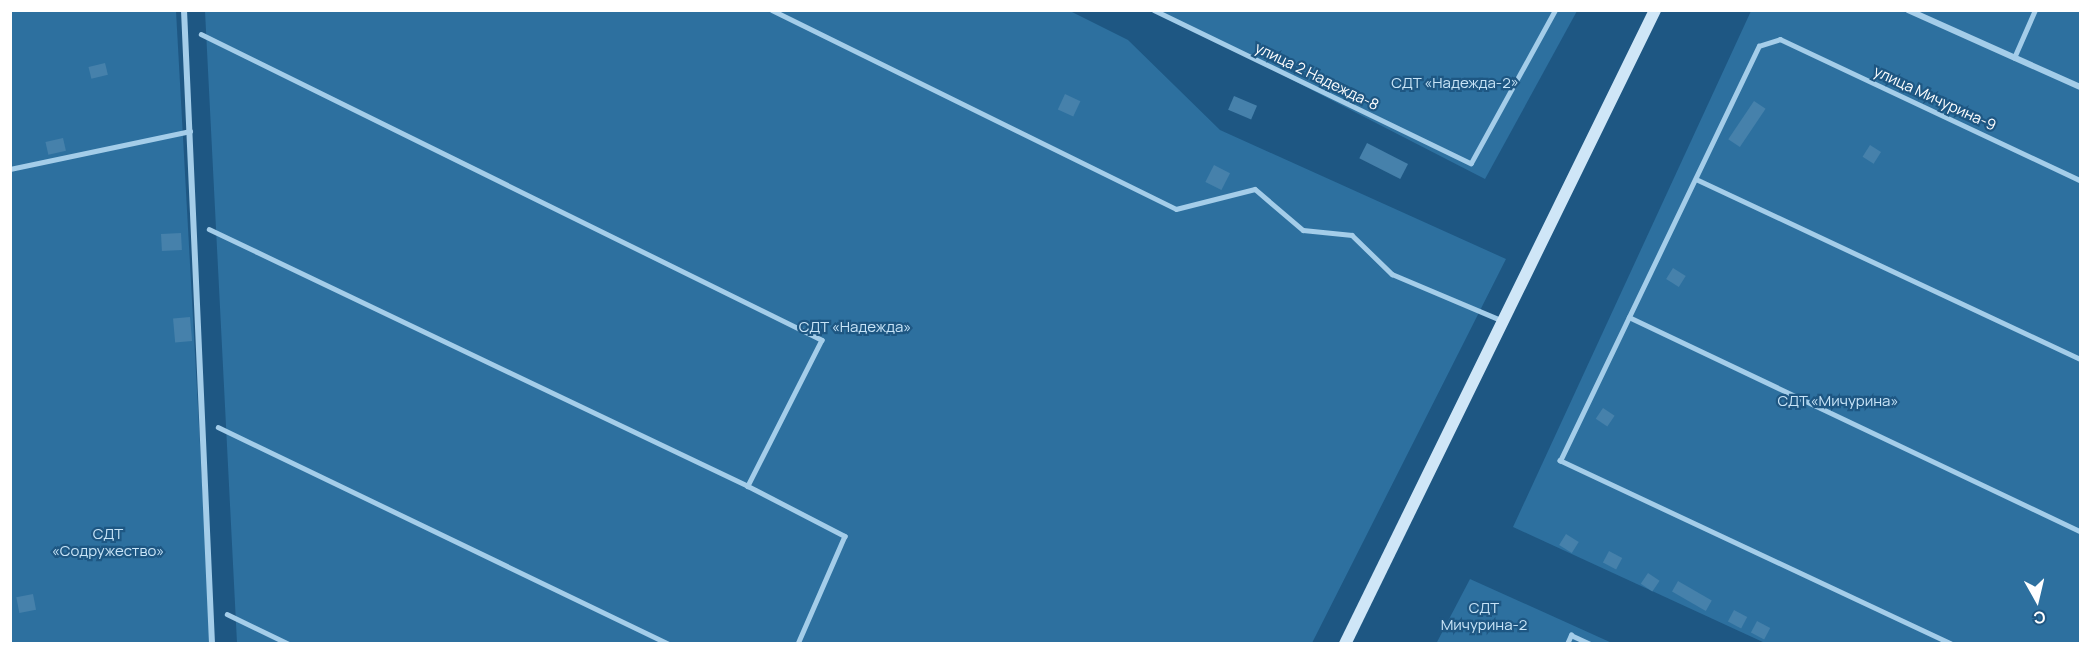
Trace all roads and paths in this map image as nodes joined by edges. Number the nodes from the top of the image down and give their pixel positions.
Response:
1 (184, 10) edge
2 (772, 10) edge
3 (1154, 10) edge
4 (1556, 10) edge
5 (1655, 10) edge
6 (1908, 10) edge
7 (2035, 10) edge
8 (201, 34) dead end
9 (2014, 58) junction
10 (2080, 87) edge
11 (190, 130) junction
12 (10, 169) edge
13 (1695, 179) junction
14 (2080, 180) edge
15 (209, 229) dead end
16 (1629, 317) junction
17 (1503, 321) junction
18 (2080, 359) edge
19 (218, 427) dead end
20 (748, 486) junction
21 (2080, 531) edge
22 (227, 615) dead end
23 (212, 644) edge
24 (289, 644) edge
25 (669, 644) edge
26 (798, 644) edge
27 (1345, 644) edge
28 (1567, 644) edge
29 (1590, 644) edge
30 (1951, 644) edge

1 - 11 street
2 - 17 lane
3 - 4 lane, улица 2 Надежда-8
5 - 17 street
6 - 9 street
7 - 9 lane
8 - 20 lane
9 - 10 street
11 - 12 lane
11 - 23 street
13 - 14 lane, улица Мичурина-9
13 - 16 lane
13 - 18 lane
15 - 20 lane
16 - 21 lane
16 - 30 lane
17 - 27 street
19 - 25 lane
20 - 26 lane
22 - 24 lane
28 - 29 lane

